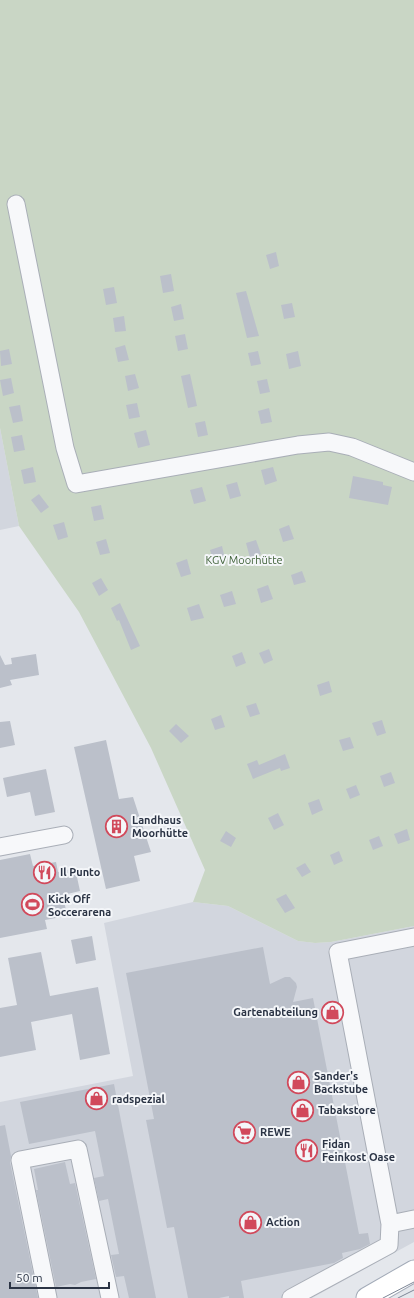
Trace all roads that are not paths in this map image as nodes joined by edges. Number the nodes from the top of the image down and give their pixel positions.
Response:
1 (16, 204) dead end
2 (414, 472) edge
3 (64, 836) dead end
4 (0, 847) edge
5 (414, 937) edge
6 (414, 1219) edge
7 (390, 1224) junction
8 (414, 1271) edge
9 (48, 1298) edge
10 (110, 1298) edge
11 (291, 1298) edge
12 (367, 1298) edge

1 - 2 lane
3 - 4 lane
5 - 7 lane
6 - 7 lane
7 - 11 lane
8 - 12 main road
9 - 10 lane

